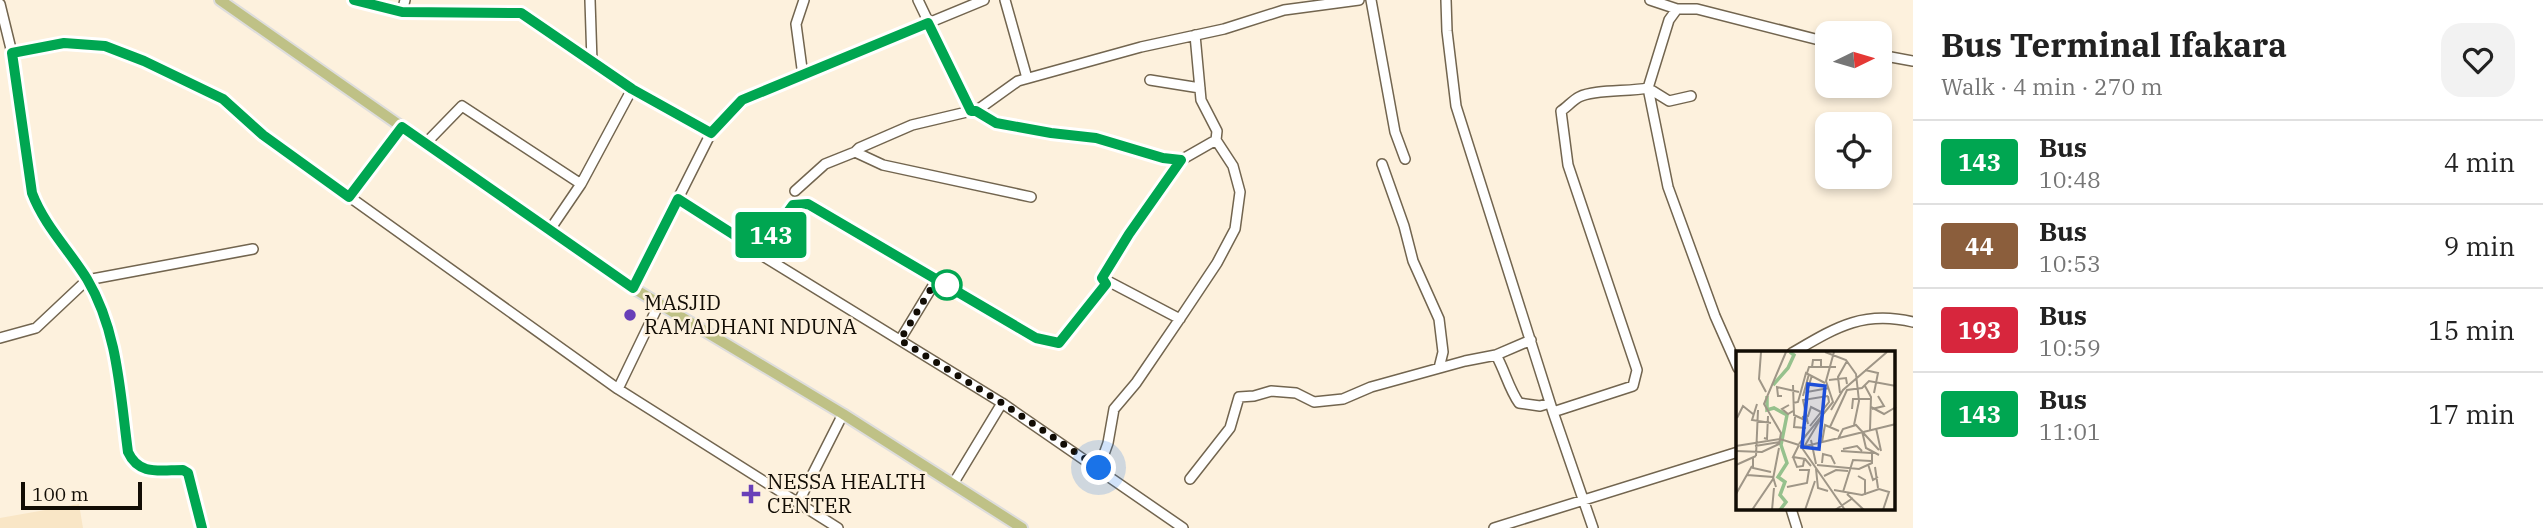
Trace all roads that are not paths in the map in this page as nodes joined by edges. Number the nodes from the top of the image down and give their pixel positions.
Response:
1 (220, 0) edge
2 (354, 0) edge
3 (405, 0) edge
4 (590, 0) edge
5 (804, 0) edge
6 (918, 0) edge
7 (984, 0) edge
8 (1005, 0) edge
9 (1359, 0) edge
10 (1371, 0) edge
11 (1446, 0) edge
12 (1650, 0) edge
13 (0, 4) edge
14 (235, 4) edge
15 (1677, 9) junction
16 (402, 12) junction
17 (928, 23) junction
18 (1195, 35) junction
19 (1815, 39) edge
20 (12, 53) junction
21 (1892, 57) edge
22 (1913, 61) edge
23 (592, 62) junction
24 (803, 76) junction
25 (1027, 78) junction
26 (1150, 80) dead end
27 (1200, 88) junction
28 (1648, 88) junction
29 (632, 89) junction
30 (1691, 96) dead end
31 (973, 111) junction
32 (402, 127) junction
33 (711, 133) junction
34 (1216, 140) junction
35 (426, 143) junction
36 (855, 152) junction
37 (1405, 159) dead end
38 (1181, 160) junction
39 (1382, 164) dead end
40 (581, 184) junction
41 (795, 191) dead end
42 (349, 197) junction
43 (1031, 197) dead end
44 (678, 199) junction
45 (549, 231) junction
46 (253, 248) dead end
47 (758, 253) junction
48 (1102, 278) junction
49 (937, 279) junction
50 (87, 280) junction
51 (633, 288) junction
52 (659, 304) junction
53 (1180, 319) junction
54 (1913, 322) edge
55 (0, 338) edge
56 (900, 340) junction
57 (1531, 340) junction
58 (1795, 351) edge
59 (1496, 355) junction
60 (1736, 363) edge
61 (1439, 368) junction
62 (618, 388) junction
63 (1002, 403) junction
64 (1552, 407) junction
65 (843, 414) junction
66 (1736, 453) edge
67 (1099, 468) junction
68 (1190, 479) dead end
69 (953, 484) junction
70 (1583, 500) junction
71 (798, 503) junction
72 (1791, 510) edge
73 (202, 528) edge
74 (838, 528) edge
75 (1022, 528) edge
76 (1183, 528) edge
77 (1494, 528) edge
78 (1593, 528) edge
79 (1797, 528) edge

1 - 14 main road
2 - 16 street
3 - 16 street
4 - 23 street
5 - 24 street
6 - 17 street
7 - 17 street
8 - 25 street
9 - 18 street
10 - 37 street
11 - 57 street
12 - 15 street
13 - 20 street
14 - 32 main road
15 - 19 street
15 - 28 street
16 - 23 street
17 - 24 street
17 - 31 street
18 - 25 street
18 - 27 street
20 - 42 street
20 - 50 street
21 - 22 street
23 - 29 street
24 - 33 street
25 - 31 street
26 - 27 street
27 - 34 street
28 - 30 street
28 - 60 street
28 - 64 street
29 - 33 street
29 - 40 street
31 - 36 street
31 - 38 street
32 - 35 main road
32 - 42 street
33 - 44 street
34 - 38 street
34 - 53 street
35 - 40 street
35 - 45 main road
36 - 41 street
36 - 43 street
38 - 48 street
39 - 61 street
40 - 45 street
42 - 62 street
44 - 47 street
44 - 51 street
45 - 51 main road
46 - 50 street
47 - 49 street
47 - 56 street
48 - 49 street
48 - 53 street
49 - 56 street
50 - 55 street
50 - 73 street
51 - 52 main road
52 - 62 street
52 - 65 main road
53 - 67 street
54 - 58 street
56 - 63 street
57 - 59 street
57 - 64 street
59 - 61 street
59 - 64 street
61 - 68 street
62 - 71 street
63 - 67 street
63 - 69 street
64 - 70 street
65 - 69 main road
65 - 71 street
66 - 70 street
67 - 76 street
69 - 75 main road
70 - 77 street
70 - 78 street
71 - 74 street
72 - 79 street

